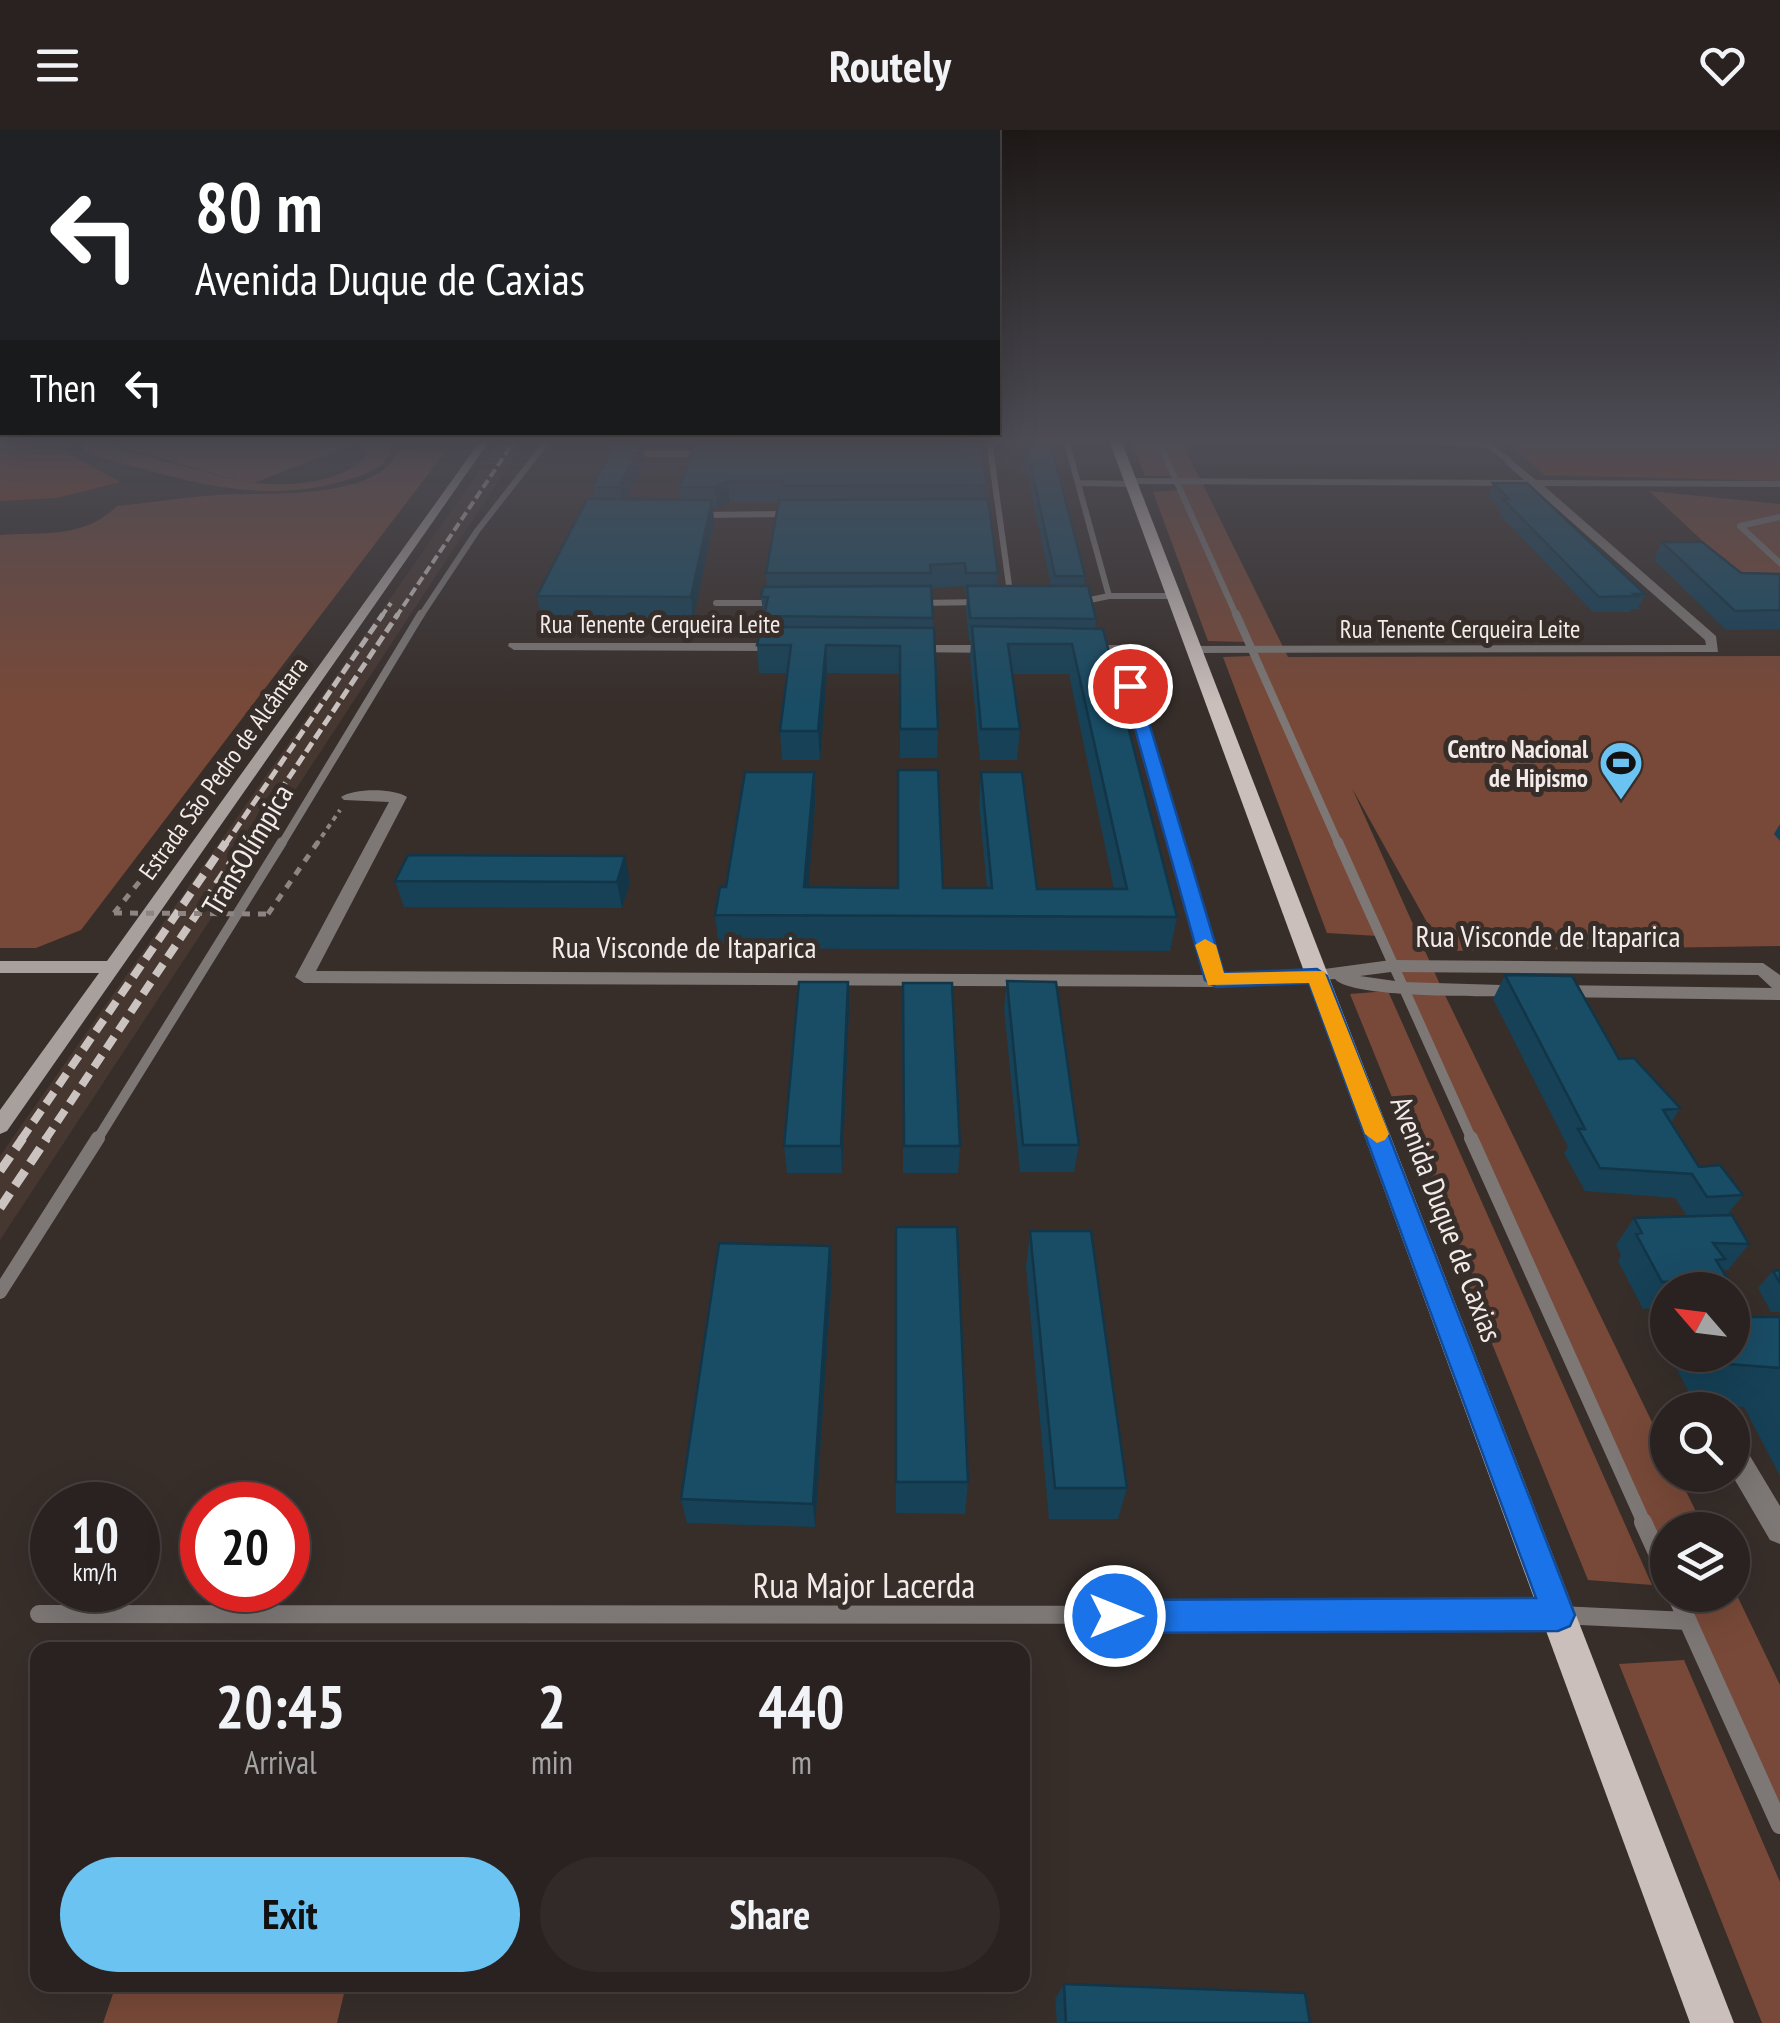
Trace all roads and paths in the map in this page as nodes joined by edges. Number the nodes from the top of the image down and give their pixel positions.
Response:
1 (423, 528) edge
2 (480, 528) edge
3 (1001, 528) edge
4 (1092, 528) edge
5 (1149, 528) edge
6 (1198, 528) edge
7 (1589, 528) edge
8 (1743, 528) edge
9 (1780, 562) edge
10 (1109, 596) junction
11 (1174, 596) junction
12 (912, 602) edge
13 (1011, 602) junction
14 (1028, 602) edge
15 (1063, 602) edge
16 (716, 603) dead end
17 (794, 603) edge
18 (514, 646) dead end
19 (807, 647) edge
20 (886, 648) edge
21 (1022, 649) edge
22 (1061, 649) edge
23 (1194, 650) junction
24 (1254, 651) junction
25 (349, 797) joint
26 (153, 865) dead end
27 (1392, 966) junction
28 (0, 967) edge
29 (112, 968) junction
30 (1772, 969) edge
31 (1317, 976) junction
32 (1216, 980) junction
33 (1780, 985) edge
34 (1402, 988) junction
35 (1780, 994) edge
36 (0, 1126) edge
37 (0, 1292) edge
38 (1750, 1480) edge
39 (1780, 1531) edge
40 (1650, 1536) edge
41 (1684, 1612) edge
42 (40, 1614) dead end
43 (1558, 1615) junction
44 (1688, 1622) junction
45 (1780, 1825) edge
46 (1712, 2023) edge

1 - 29 street, Estrada São Pedro de Alcântara
2 - 37 lane, TransOlímpica
3 - 13 lane
4 - 10 lane
5 - 11 main road, Avenida Duque de Caxias
6 - 24 lane
7 - 24 street, Rua Tenente Cerqueira Leite
8 - 9 lane
10 - 11 lane
10 - 15 lane
11 - 23 main road, Avenida Duque de Caxias
12 - 13 lane
13 - 14 lane
16 - 17 lane
18 - 19 street, Rua Tenente Cerqueira Leite
20 - 21 street
22 - 32 street
23 - 24 street, Rua Tenente Cerqueira Leite
23 - 31 main road, Avenida Duque de Caxias
24 - 27 lane
25 - 26 path, bridge
25 - 32 street, Rua Visconde de Itaparica
27 - 30 street, Rua Visconde de Itaparica
27 - 31 street, Rua Visconde de Itaparica
27 - 34 lane
28 - 29 street
29 - 36 street, Estrada São Pedro de Alcântara
30 - 33 street
31 - 32 street, Rua Visconde de Itaparica
31 - 34 street, Rua Visconde de Itaparica
31 - 43 main road, Avenida Duque de Caxias
34 - 35 street, Rua Visconde de Itaparica
34 - 40 lane
38 - 39 street
41 - 44 lane
42 - 43 lane, Rua Major Lacerda
43 - 44 lane, Rua Major Lacerda
43 - 46 main road, Avenida Duque de Caxias
44 - 45 lane

